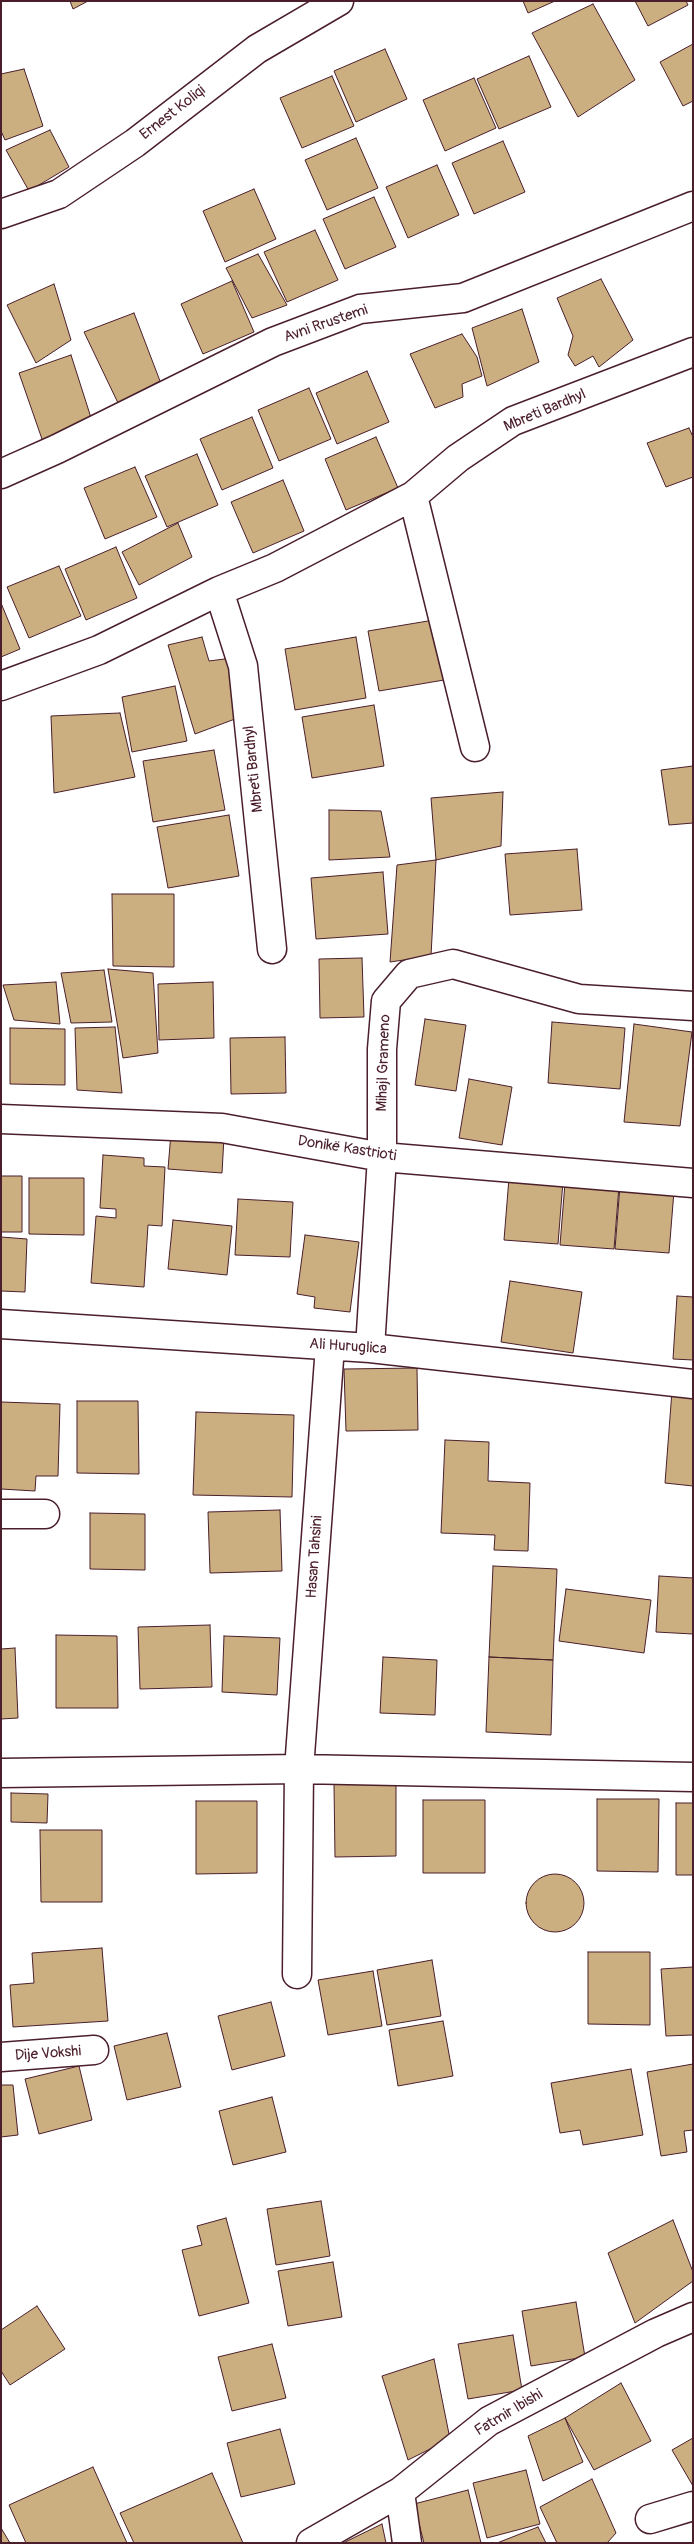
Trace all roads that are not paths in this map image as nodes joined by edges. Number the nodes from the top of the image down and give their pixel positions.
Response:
1 (339, 1) edge
2 (693, 206) edge
3 (1, 214) edge
4 (693, 352) edge
5 (1, 474) edge
6 (413, 496) junction
7 (219, 591) junction
8 (1, 686) edge
9 (476, 748) dead end
10 (272, 949) dead end
11 (689, 1004) edge
12 (1, 1119) edge
13 (382, 1157) junction
14 (693, 1182) edge
15 (1, 1324) edge
16 (330, 1346) junction
17 (370, 1348) junction
18 (693, 1384) edge
19 (1, 1514) edge
20 (45, 1514) dead end
21 (299, 1769) junction
22 (1, 1773) edge
23 (693, 1777) edge
24 (297, 1974) dead end
25 (94, 2050) dead end
26 (1, 2057) edge
27 (693, 2316) edge
28 (400, 2492) junction
29 (693, 2506) edge
30 (650, 2520) dead end
31 (311, 2543) edge
32 (407, 2543) edge

1 - 3 street, Ernest Koliqi
2 - 5 street, Avni Rrustemi
4 - 6 street, Mbreti Bardhyl
6 - 7 street, Mbreti Bardhyl
6 - 9 street
7 - 8 street, Mbreti Bardhyl
7 - 10 street, Mbreti Bardhyl
11 - 13 street, Mihajl Grameno
12 - 13 street, Donikë Kastrioti
13 - 14 street, Donikë Kastrioti
13 - 17 street, Mihajl Grameno
15 - 16 street, Ali Huruglica
16 - 17 street, Ali Huruglica
16 - 21 street, Hasan Tahsini
17 - 18 street, Ali Huruglica
19 - 20 street
21 - 22 street
21 - 23 street
21 - 24 street, Hasan Tahsini
25 - 26 street, Dije Vokshi
27 - 28 street, Fatmir Ibishi
28 - 31 street, Fatmir Ibishi
28 - 32 street
29 - 30 street

